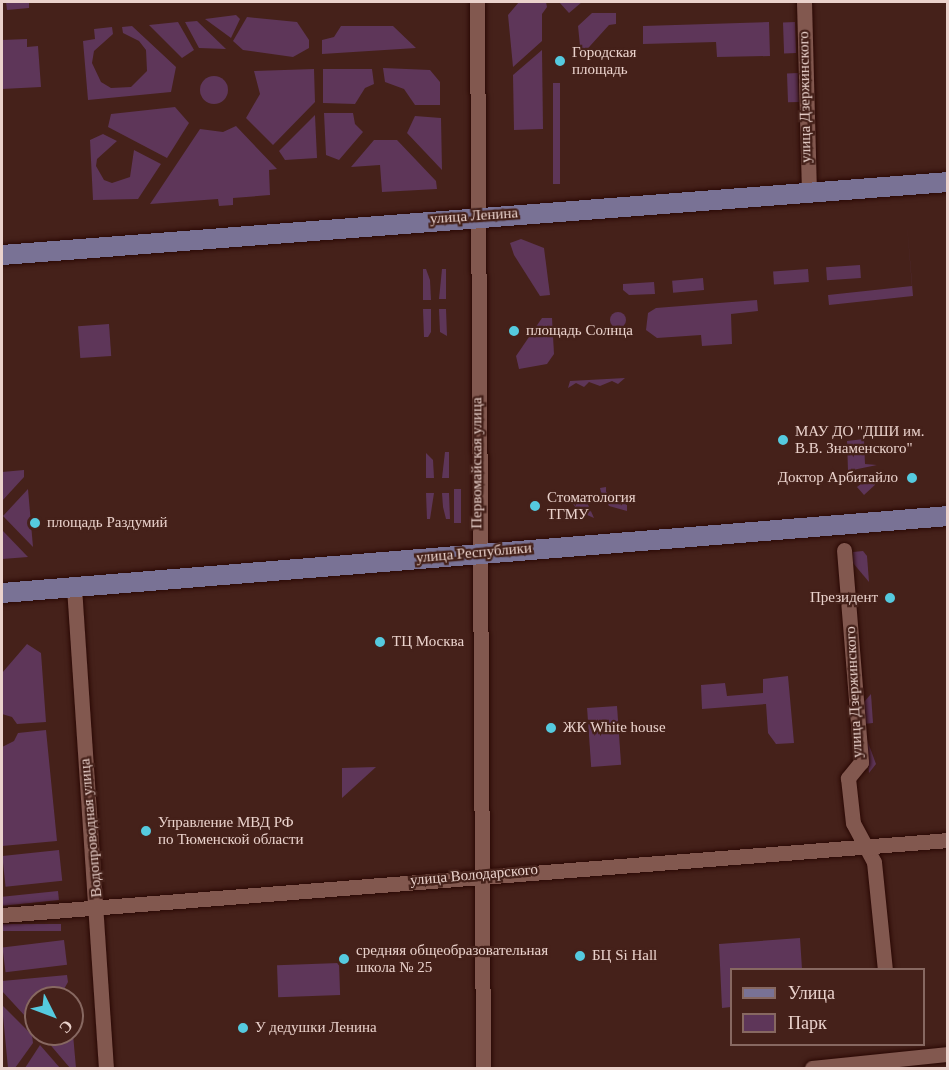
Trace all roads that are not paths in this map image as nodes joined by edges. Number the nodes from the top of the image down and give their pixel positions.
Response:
1 (477, 2) edge
2 (804, 2) edge
3 (948, 182) edge
4 (809, 192) junction
5 (477, 216) junction
6 (2, 255) edge
7 (948, 516) edge
8 (844, 550) dead end
9 (478, 553) junction
10 (74, 587) junction
11 (2, 593) edge
12 (948, 840) edge
13 (864, 845) junction
14 (480, 875) junction
15 (98, 906) junction
16 (2, 915) edge
17 (885, 968) edge
18 (948, 1054) edge
19 (893, 1057) edge
20 (106, 1068) edge
21 (483, 1068) edge
22 (816, 1068) edge

1 - 5 street, Первомайская улица
2 - 4 street, улица Дзержинского
3 - 4 main road, улица Ленина
4 - 5 main road, улица Ленина
5 - 6 main road, улица Ленина
5 - 9 street, Первомайская улица
7 - 9 main road, улица Республики
8 - 13 street, улица Дзержинского
9 - 10 main road, улица Республики
9 - 14 street, Первомайская улица
10 - 11 main road, улица Республики
10 - 15 street, Водопроводная улица
12 - 13 street, улица Володарского
13 - 14 street, улица Володарского
13 - 17 street, улица Дзержинского
14 - 15 street, улица Володарского
14 - 21 street, Первомайская улица
15 - 16 street, улица Володарского
15 - 20 street, Водопроводная улица
18 - 19 street
19 - 22 street

